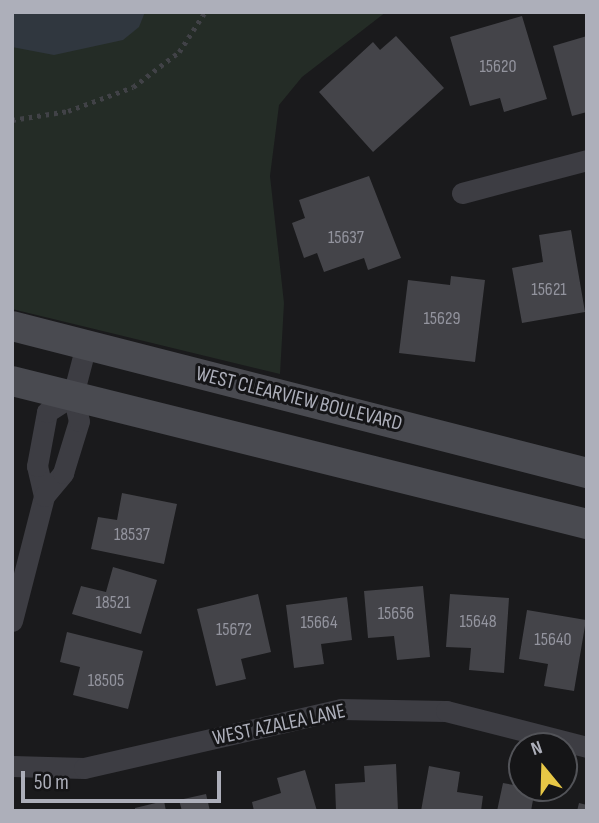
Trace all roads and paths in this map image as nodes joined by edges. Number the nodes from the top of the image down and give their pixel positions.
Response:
1 (205, 12) edge
2 (12, 120) edge
3 (587, 160) edge
4 (462, 193) dead end
5 (12, 326) edge
6 (86, 345) junction
7 (12, 381) edge
8 (73, 395) junction
9 (587, 473) edge
10 (44, 496) junction
11 (587, 524) edge
12 (13, 618) edge
13 (587, 747) edge
14 (12, 766) edge

1 - 2 path
3 - 4 street
5 - 6 street, WEST CLEARVIEW BOULEVARD
6 - 8 street
6 - 9 street, WEST CLEARVIEW BOULEVARD
7 - 8 street
8 - 10 street
8 - 10 street
8 - 11 street
10 - 12 street
13 - 14 street, WEST AZALEA LANE

